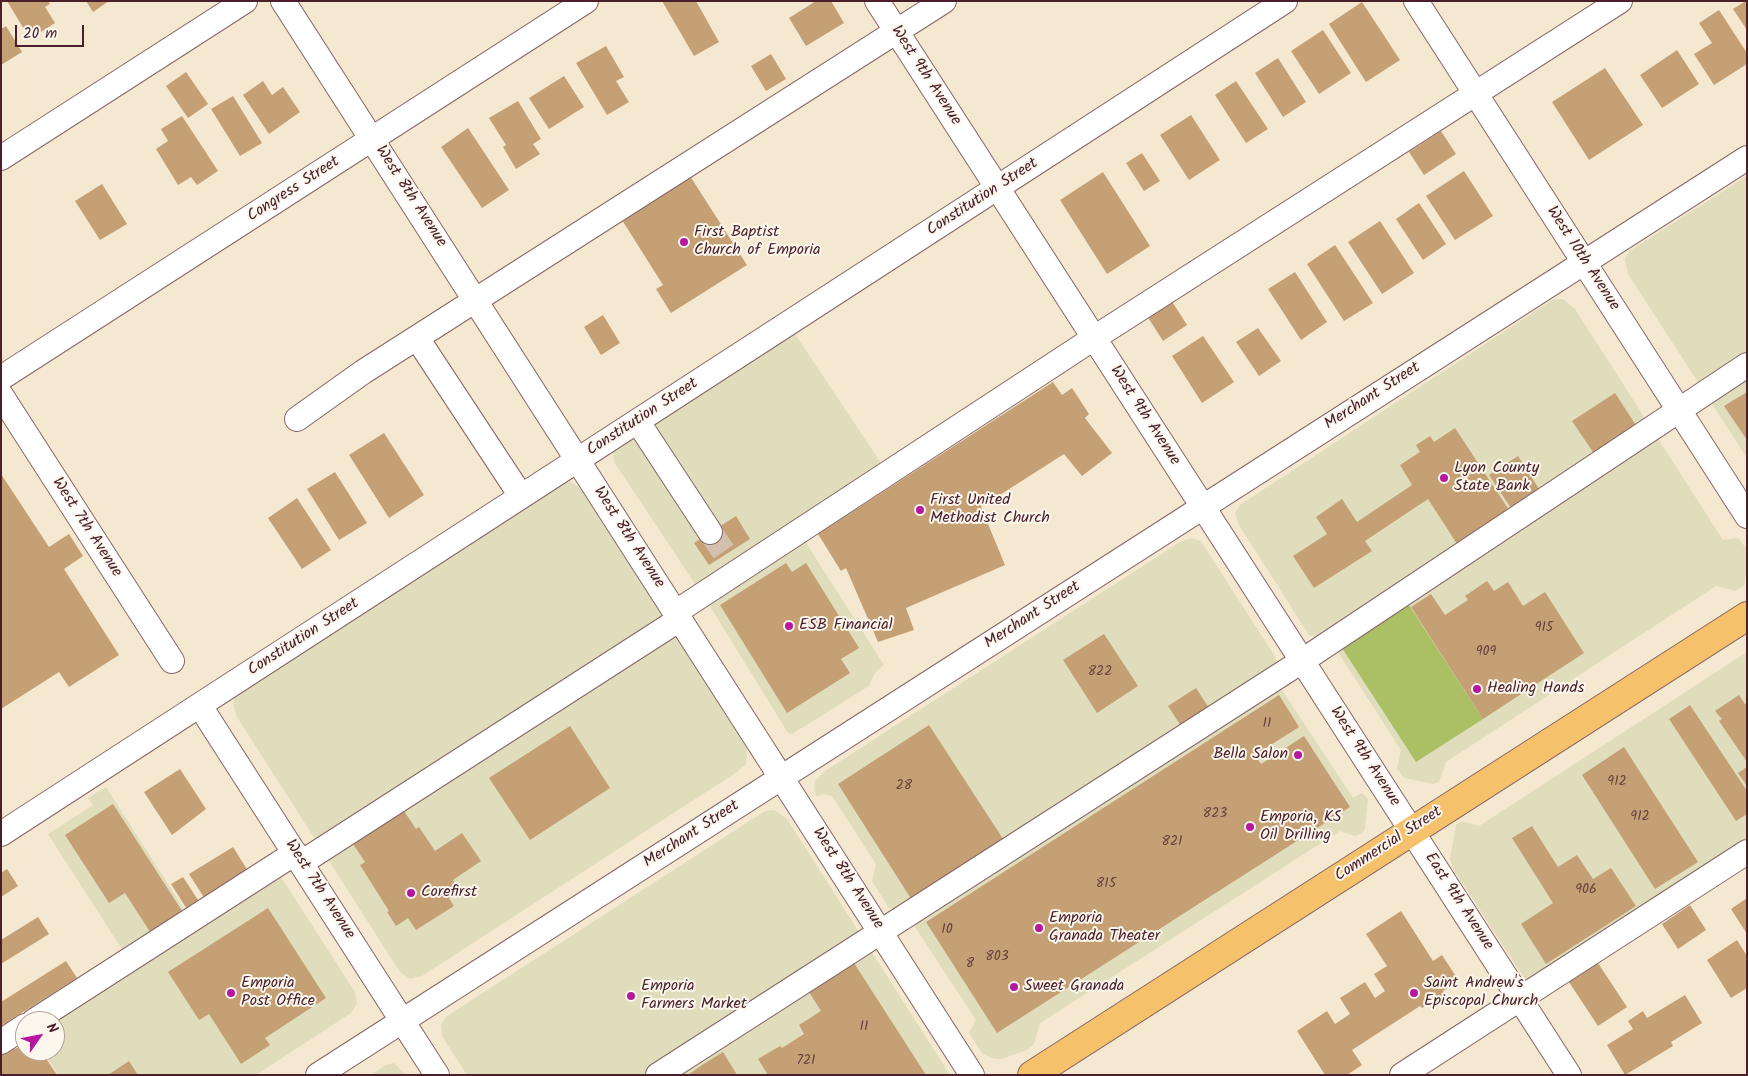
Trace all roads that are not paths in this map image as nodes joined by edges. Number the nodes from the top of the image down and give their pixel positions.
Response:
1 (245, 1) edge
2 (283, 1) edge
3 (586, 1) edge
4 (878, 1) edge
5 (944, 1) edge
6 (1285, 1) edge
7 (1416, 1) edge
8 (1620, 1) edge
9 (897, 32) junction
10 (1476, 93) junction
11 (372, 139) junction
12 (1, 158) edge
13 (1747, 158) edge
14 (998, 188) junction
15 (1584, 262) junction
16 (477, 301) junction
17 (417, 338) junction
18 (1094, 338) junction
19 (1747, 365) edge
20 (1, 378) edge
21 (1, 395) edge
22 (1678, 409) junction
23 (297, 419) dead end
24 (638, 422) junction
25 (578, 460) junction
26 (521, 496) junction
27 (1203, 506) junction
28 (1747, 516) edge
29 (710, 532) tunnel mouth
30 (678, 616) junction
31 (1747, 616) edge
32 (172, 661) dead end
33 (1302, 661) junction
34 (200, 706) junction
35 (782, 777) junction
36 (1412, 831) junction
37 (1, 834) edge
38 (1747, 852) edge
39 (298, 858) junction
40 (880, 931) junction
41 (1520, 999) junction
42 (50, 1011) edge
43 (402, 1020) junction
44 (15, 1033) edge
45 (1, 1042) edge
46 (318, 1075) edge
47 (437, 1075) edge
48 (658, 1075) edge
49 (972, 1075) edge
50 (1032, 1075) edge
51 (1402, 1075) edge
52 (1569, 1075) edge

1 - 12 street
2 - 11 street, West 8th Avenue
3 - 11 street, Congress Street
4 - 9 street, West 9th Avenue
5 - 9 street
6 - 14 street, Constitution Street
7 - 10 street, West 10th Avenue
8 - 10 street
9 - 14 street, West 9th Avenue
9 - 16 street
10 - 15 street, West 10th Avenue
10 - 18 street
11 - 16 street, West 8th Avenue
11 - 20 street, Congress Street
13 - 15 street, Merchant Street
14 - 18 street, West 9th Avenue
14 - 24 street, Constitution Street
15 - 22 street, West 10th Avenue
15 - 27 street, Merchant Street
16 - 17 street
16 - 25 street, West 8th Avenue
17 - 23 street
17 - 26 street
18 - 27 street, West 9th Avenue
18 - 30 street
19 - 22 street
21 - 32 street, West 7th Avenue
22 - 28 street, West 10th Avenue
22 - 33 street
24 - 25 street, Constitution Street
24 - 29 street
25 - 26 street, Constitution Street
25 - 30 street, West 8th Avenue
26 - 34 street, Constitution Street
27 - 33 street, West 9th Avenue
27 - 35 street, Merchant Street
30 - 35 street, West 8th Avenue
30 - 39 street
31 - 36 main road, Commercial Street
33 - 36 street, West 9th Avenue
33 - 40 street
34 - 37 street, Constitution Street
34 - 39 street, West 7th Avenue
35 - 40 street, West 8th Avenue
35 - 43 street, Merchant Street
36 - 41 street, East 9th Avenue
36 - 50 main road, Commercial Street
38 - 41 street
39 - 42 street
39 - 43 street, West 7th Avenue
40 - 48 street
40 - 49 street, West 8th Avenue
41 - 51 street
41 - 52 street, East 9th Avenue
43 - 46 street, Merchant Street
43 - 47 street, West 7th Avenue
44 - 45 street

